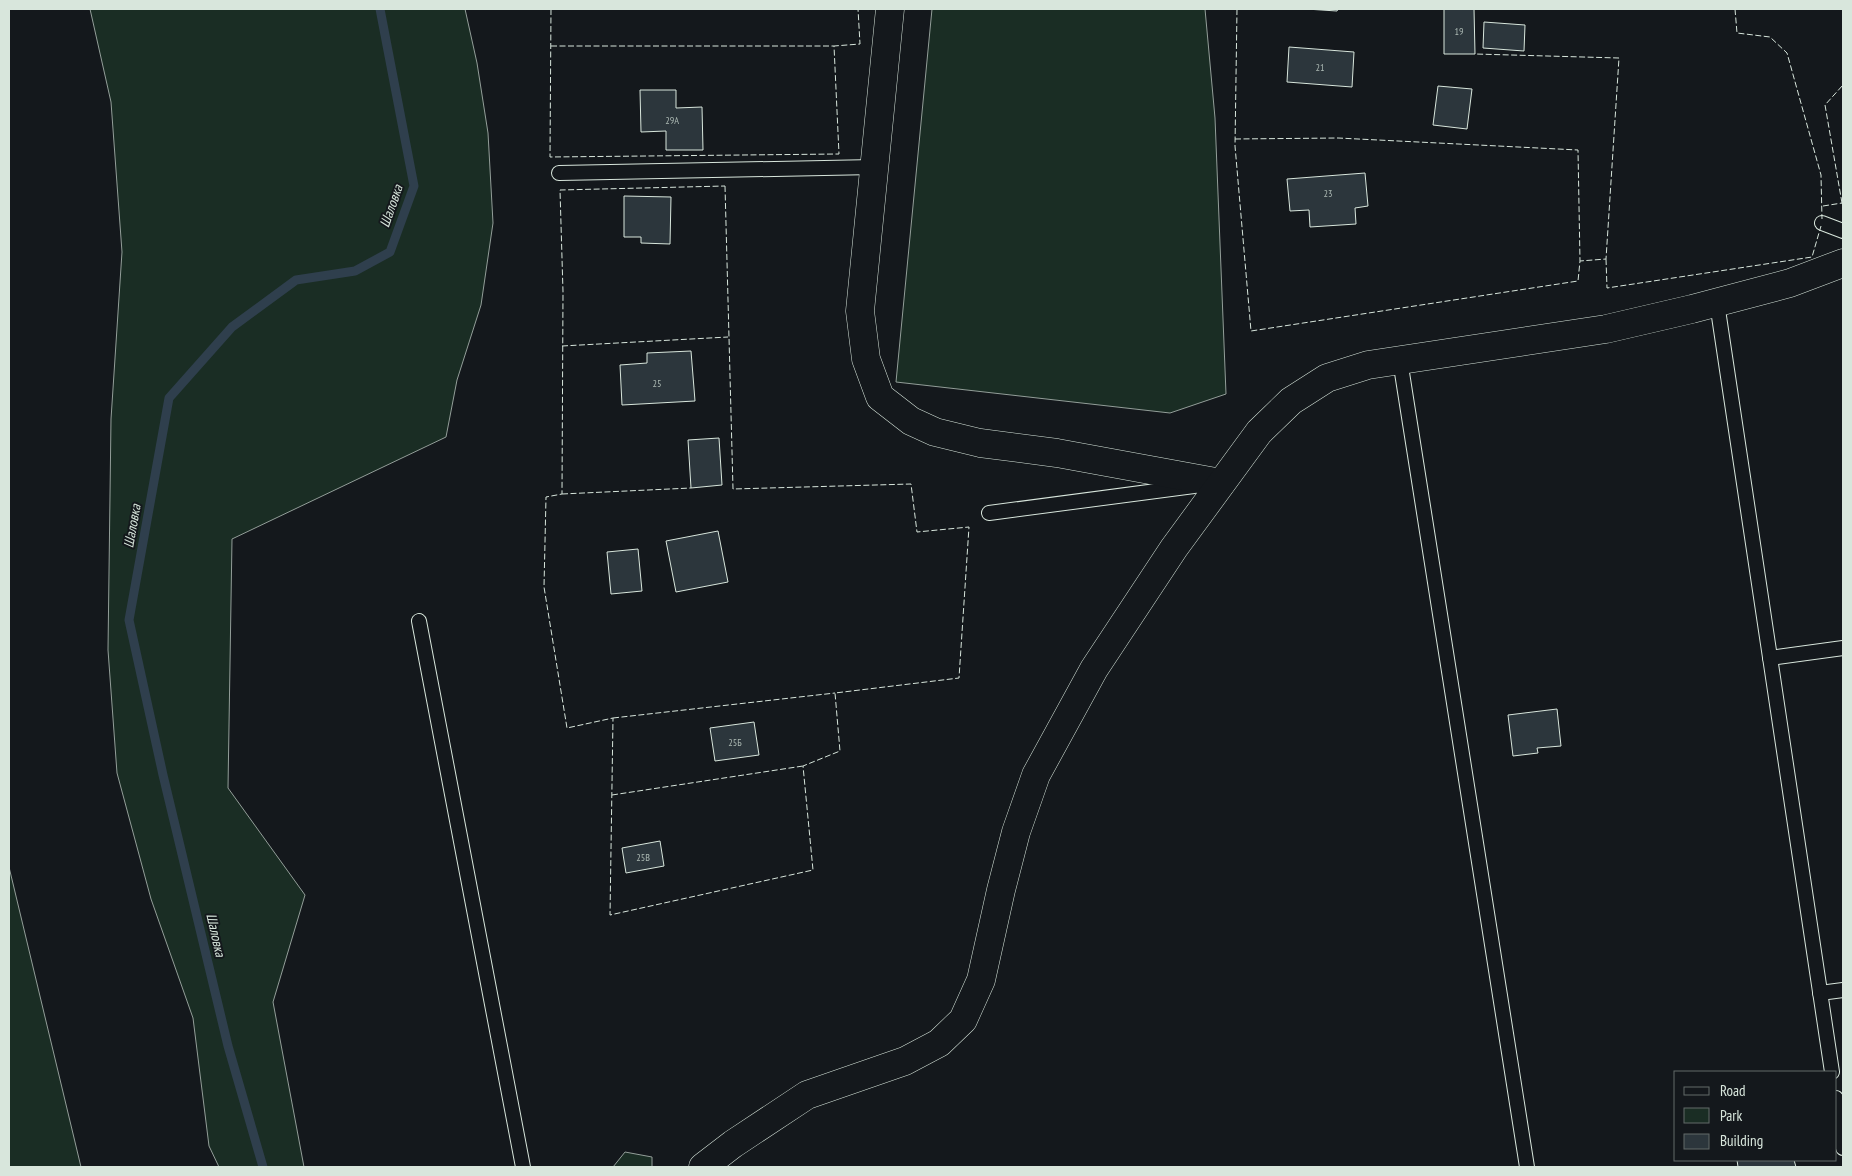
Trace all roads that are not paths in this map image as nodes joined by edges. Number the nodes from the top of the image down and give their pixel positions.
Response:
1 (890, 9) edge
2 (874, 167) junction
3 (560, 173) dead end
4 (1822, 223) dead end
5 (1843, 231) edge
6 (1843, 263) edge
7 (1717, 303) junction
8 (1400, 360) junction
9 (1221, 483) junction
10 (988, 513) dead end
11 (420, 621) dead end
12 (1843, 648) edge
13 (1770, 658) junction
14 (1843, 990) edge
15 (1820, 993) junction
16 (1832, 1071) edge
17 (1837, 1105) edge
18 (1843, 1148) edge
19 (523, 1167) edge
20 (703, 1167) edge
21 (1527, 1167) edge

1 - 2 street
2 - 3 lane
2 - 9 street
4 - 5 lane
6 - 7 street
7 - 8 street
7 - 13 lane
8 - 9 street
8 - 21 lane
9 - 10 lane
9 - 20 street
11 - 19 lane
12 - 13 lane
13 - 15 lane
14 - 15 lane
15 - 16 lane
17 - 18 lane

